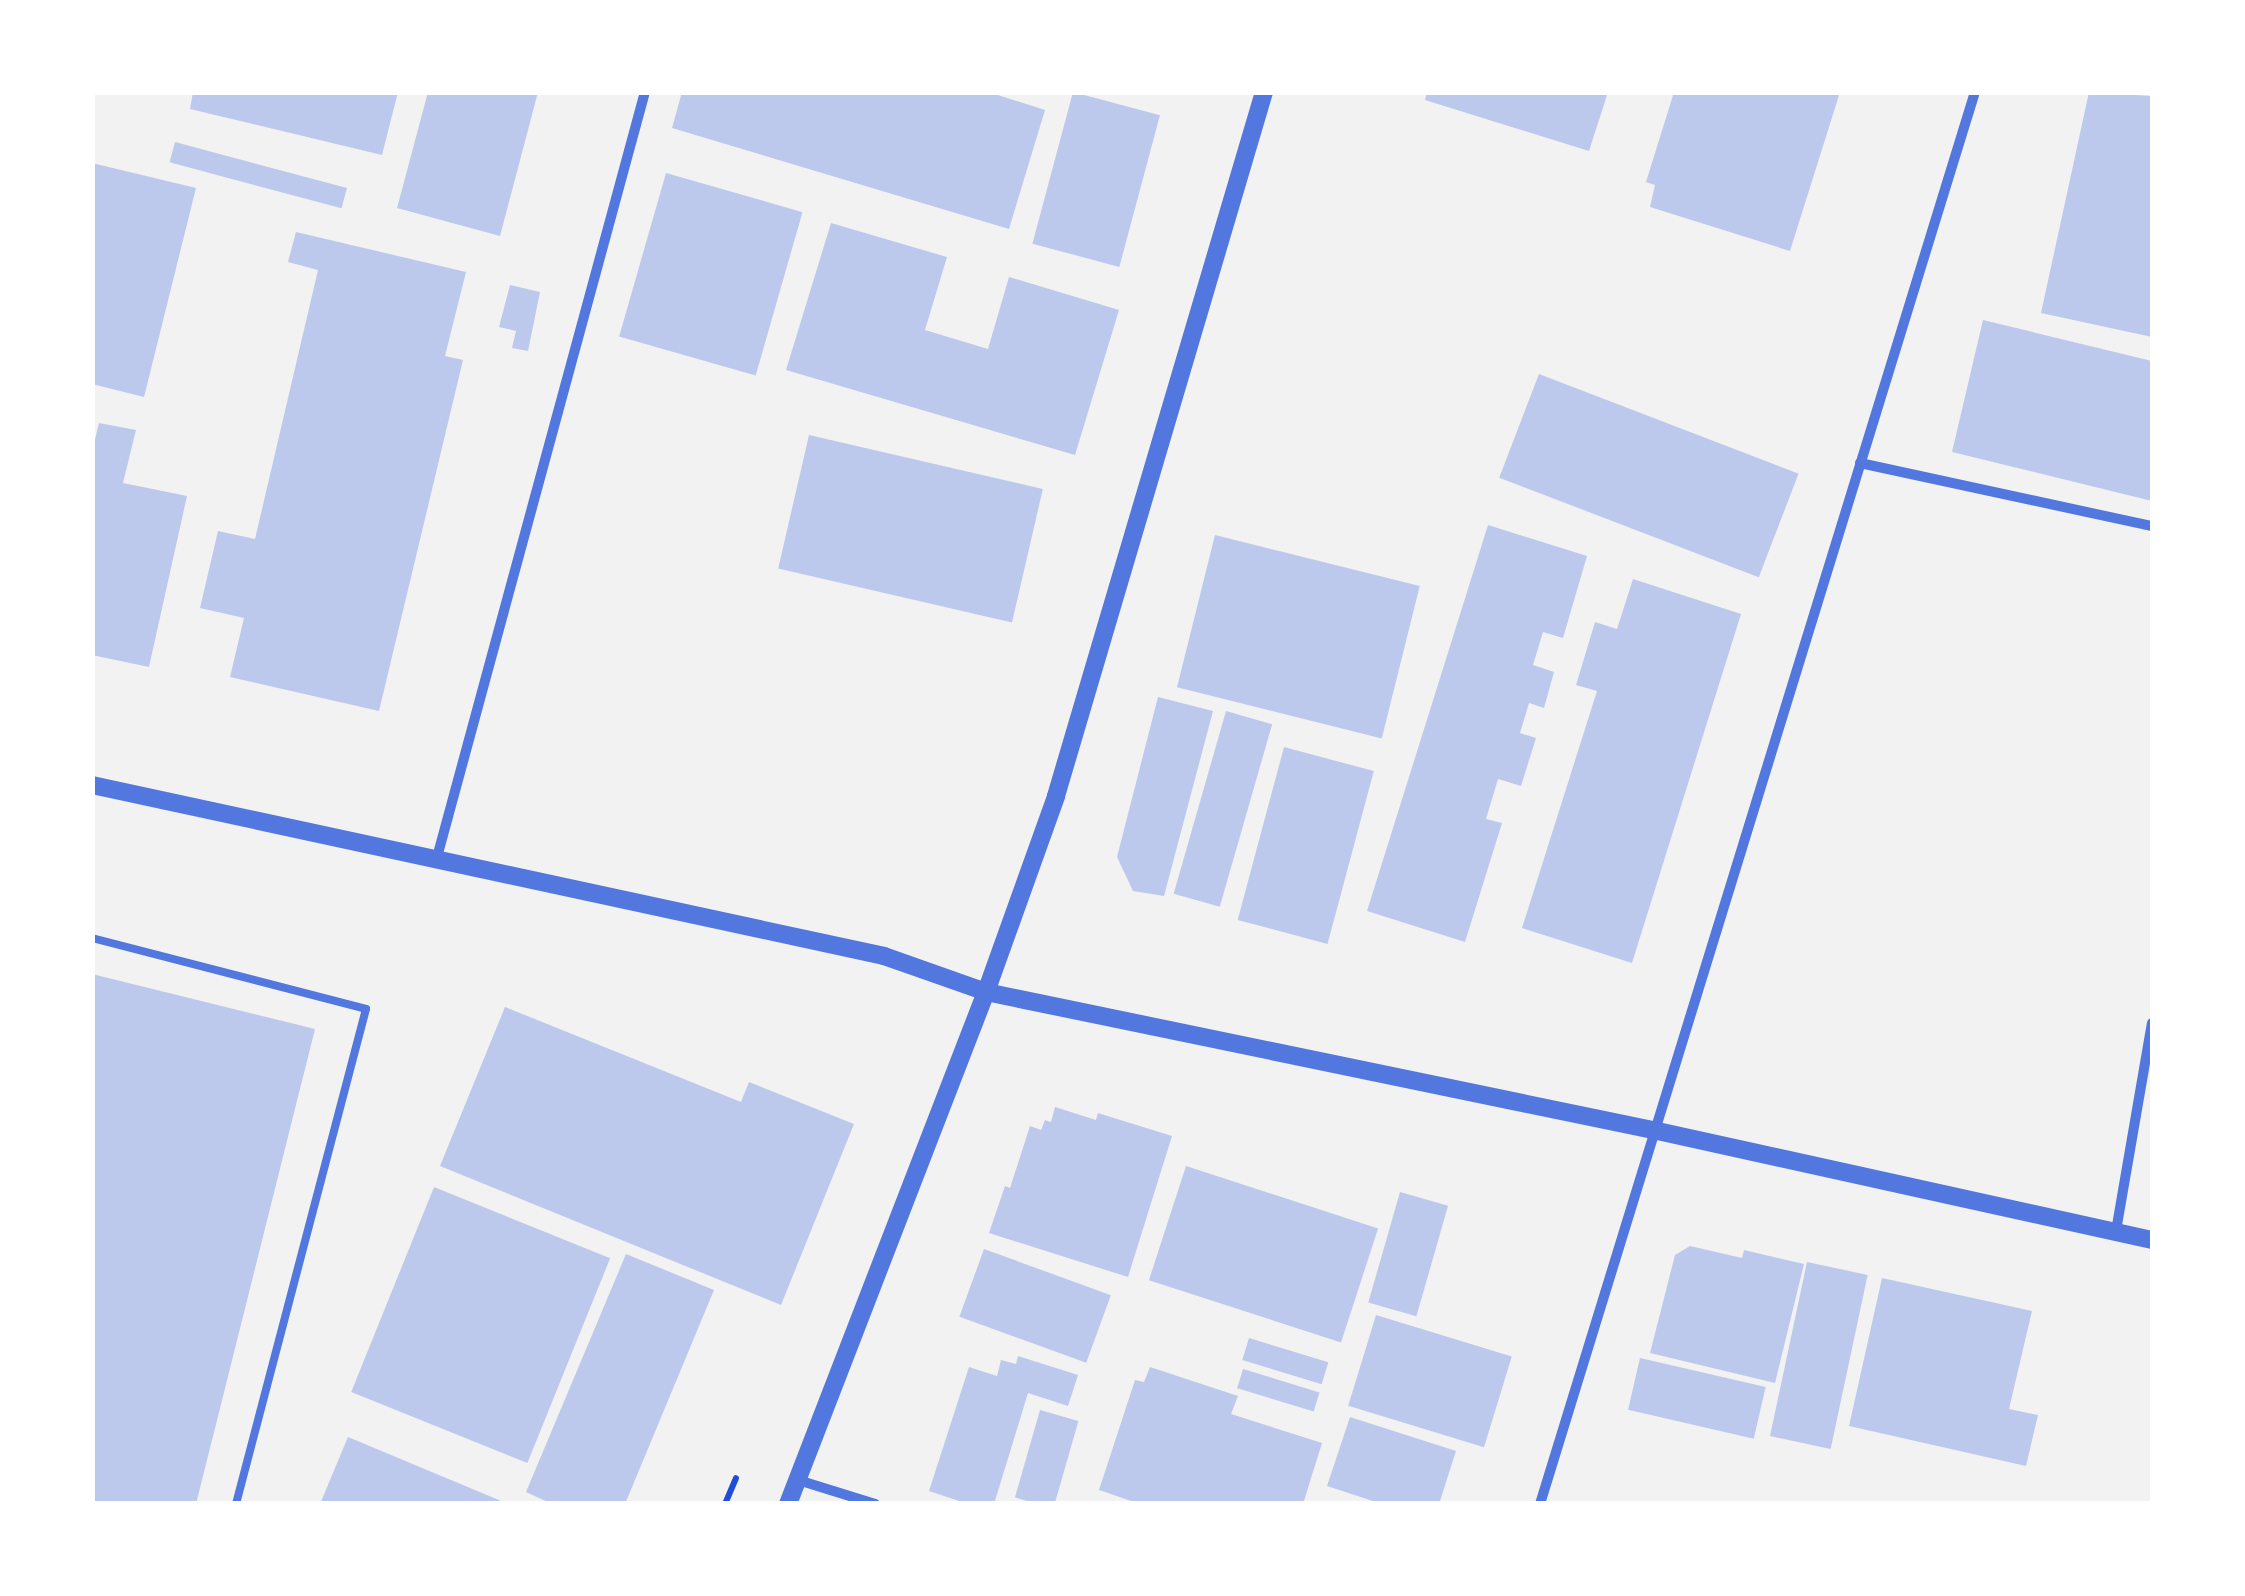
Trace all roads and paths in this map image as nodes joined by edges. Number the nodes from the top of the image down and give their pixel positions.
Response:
1 (645, 92) edge
2 (1264, 92) edge
3 (1975, 92) edge
4 (1860, 464) junction
5 (2152, 526) edge
6 (92, 785) edge
7 (436, 861) junction
8 (92, 938) edge
9 (986, 992) junction
10 (2152, 1024) edge
11 (1653, 1130) junction
12 (2116, 1231) junction
13 (2152, 1240) edge
14 (798, 1480) junction
15 (236, 1504) edge
16 (788, 1504) edge
17 (875, 1504) edge
18 (1540, 1504) edge

1 - 7 street
2 - 9 street
3 - 4 street
4 - 5 street
4 - 11 street
6 - 7 street
7 - 9 street
8 - 15 lane
9 - 11 street
9 - 14 street
10 - 12 street
11 - 12 street
11 - 18 street
12 - 13 street
14 - 16 street
14 - 17 street

